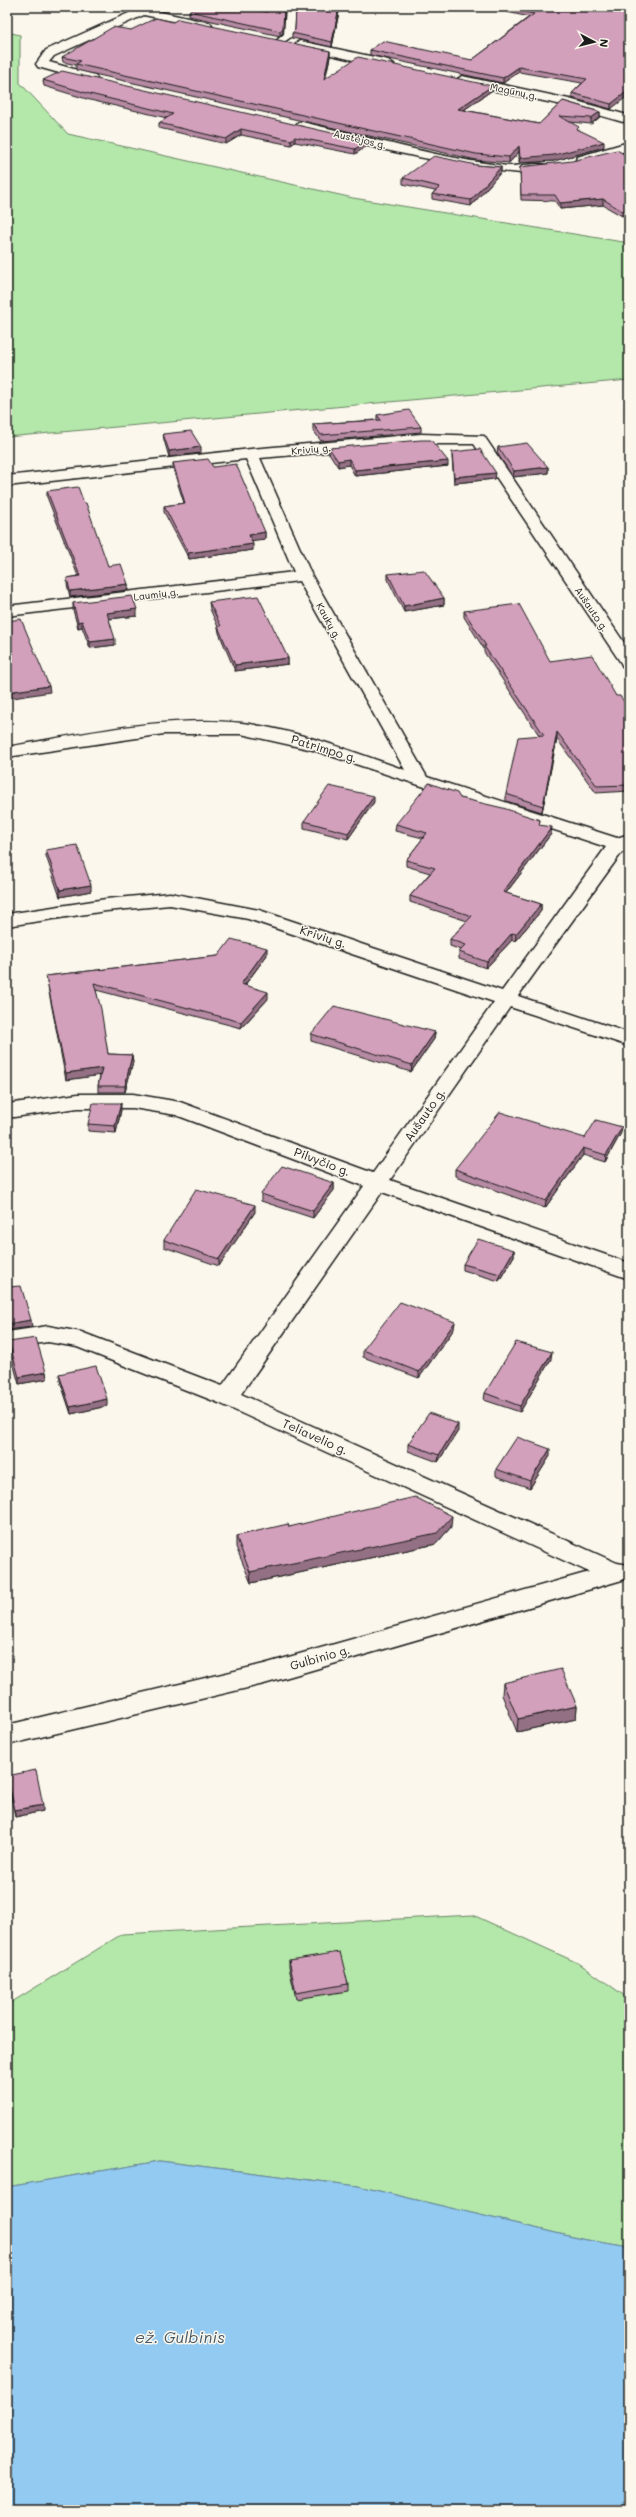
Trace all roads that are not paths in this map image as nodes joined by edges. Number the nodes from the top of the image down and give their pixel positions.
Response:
1 (123, 7) edge
2 (292, 7) edge
3 (143, 11) junction
4 (220, 28) edge
5 (266, 38) edge
6 (281, 41) junction
7 (398, 66) edge
8 (452, 78) edge
9 (104, 81) edge
10 (290, 123) edge
11 (626, 131) edge
12 (251, 454) junction
13 (7, 481) edge
14 (555, 554) joint
15 (304, 576) junction
16 (7, 611) edge
17 (629, 663) edge
18 (7, 752) edge
19 (420, 781) junction
20 (626, 844) edge
21 (7, 920) edge
22 (506, 999) junction
23 (629, 1040) edge
24 (7, 1112) edge
25 (378, 1183) junction
26 (629, 1271) edge
27 (7, 1340) edge
28 (227, 1397) junction
29 (622, 1571) edge
30 (7, 1735) edge

1 - 3 street
2 - 6 lane
3 - 4 street
3 - 9 street
5 - 6 street
6 - 7 street
8 - 11 street, Magūnų g.
10 - 11 street, Austėjos g.
12 - 13 street, Krivių g.
12 - 14 street, Krivių g.
12 - 15 street, Kaukų g.
14 - 17 street, Aušauto g.
15 - 16 street, Laumių g.
15 - 19 street, Kaukų g.
18 - 19 street, Patrimpo g.
19 - 20 street, Patrimpo g.
20 - 22 street, Aušauto g.
21 - 22 street, Krivių g.
22 - 23 street, Krivių g.
22 - 25 street, Aušauto g.
24 - 25 street, Pilvyčio g.
25 - 26 street, Pilvyčio g.
25 - 28 street, Aušauto g.
27 - 28 street, Teliavelio g.
28 - 29 street, Teliavelio g.
29 - 30 street, Gulbinio g.

